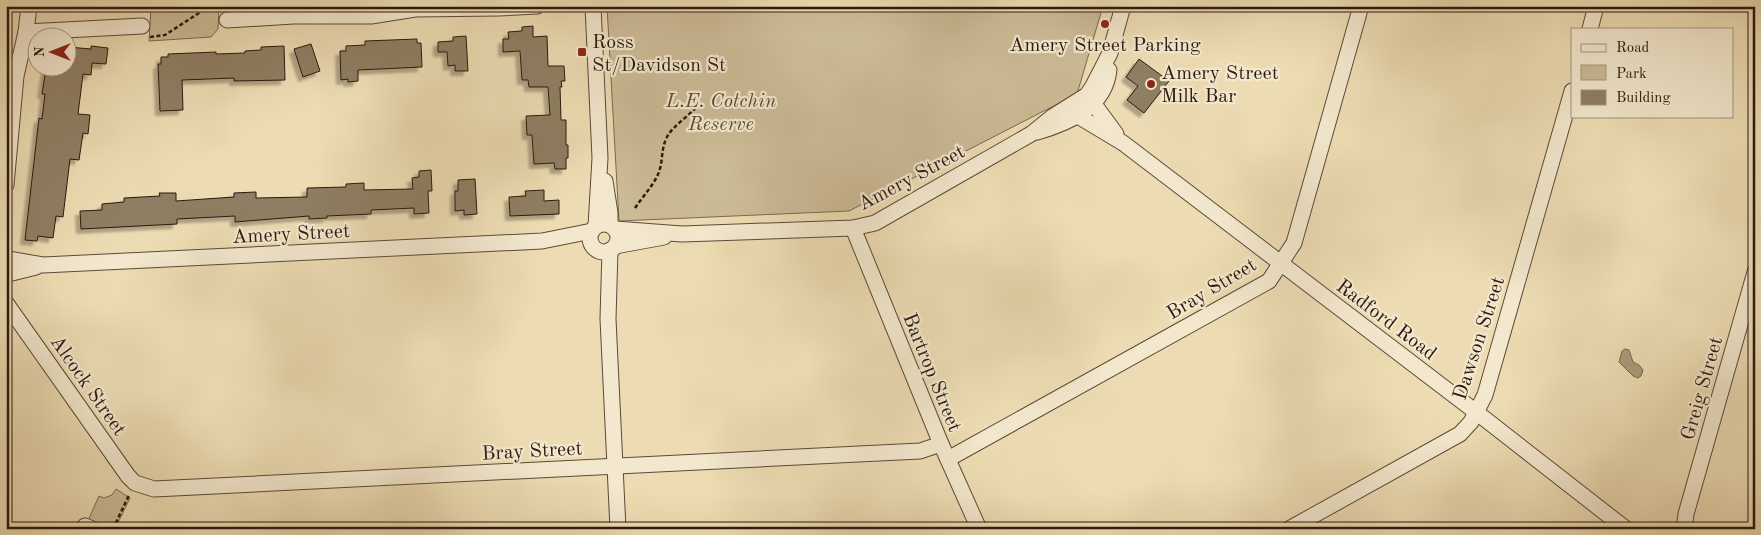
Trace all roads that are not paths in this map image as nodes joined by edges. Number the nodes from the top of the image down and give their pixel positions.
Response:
1 (28, 6) edge
2 (537, 6) edge
3 (593, 6) edge
4 (1123, 6) edge
5 (1361, 6) edge
6 (1596, 6) edge
7 (227, 20) dead end
8 (1590, 28) edge
9 (26, 32) junction
10 (145, 32) road end
11 (1571, 94) edge
12 (1090, 100) junction
13 (1073, 112) junction
14 (1123, 143) junction
15 (6, 184) edge
16 (603, 228) junction
17 (853, 228) junction
18 (682, 234) junction
19 (542, 241) junction
20 (604, 248) junction
21 (7, 257) edge
22 (1280, 263) junction
23 (43, 265) junction
24 (1755, 272) edge
25 (7, 275) edge
26 (6, 295) edge
27 (6, 303) edge
28 (17, 316) junction
29 (1476, 412) junction
30 (941, 444) junction
31 (948, 459) junction
32 (615, 466) junction
33 (132, 480) joint
34 (1685, 521) edge
35 (618, 529) edge
36 (979, 529) edge
37 (1290, 529) edge
38 (1626, 529) edge
39 (1678, 529) edge

1 - 9 street
2 - 7 street
3 - 16 street
4 - 12 street, Amery Street
5 - 22 street, Bray Street
6 - 8 street
9 - 10 street
9 - 15 street
11 - 29 street, Dawson Street
12 - 13 street, Amery Street
12 - 14 street, Radford Road
13 - 14 street, Radford Road
13 - 17 street, Amery Street
14 - 22 street, Radford Road
16 - 18 street, Amery Street
16 - 19 street, Amery Street
16 - 20 street
16 - 20 street
17 - 18 street, Amery Street
17 - 30 street, Bartrop Street
18 - 20 street, Amery Street
19 - 20 street, Amery Street
19 - 23 street, Amery Street
20 - 32 street
21 - 23 street, Amery Street
21 - 25 street
22 - 29 street, Radford Road
22 - 31 street, Bray Street
23 - 25 street, Amery Street
24 - 34 street, Greig Street
26 - 28 street, Alcock Street
27 - 28 street, Alcock Street
28 - 33 street, Alcock Street
29 - 37 street, Dawson Street
29 - 38 street, Radford Road
30 - 31 street, Bartrop Street
30 - 32 street, Bray Street
31 - 36 street, Bartrop Street
32 - 33 street, Bray Street
32 - 35 street
34 - 39 street, Greig Street

